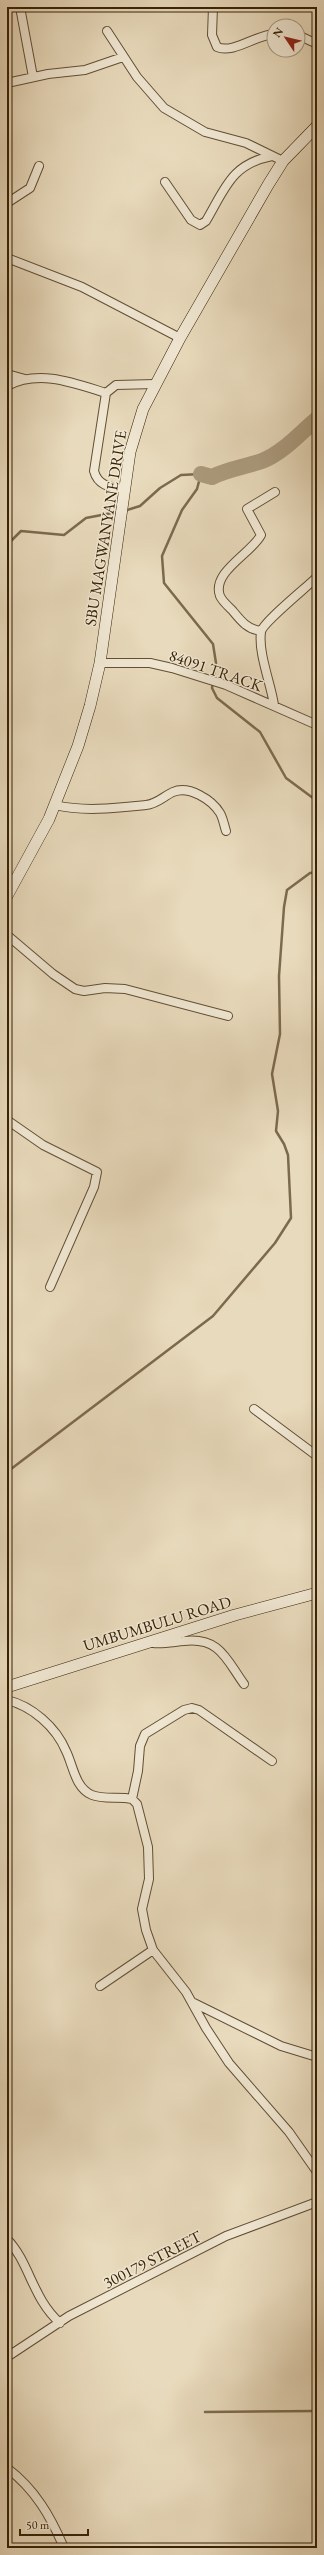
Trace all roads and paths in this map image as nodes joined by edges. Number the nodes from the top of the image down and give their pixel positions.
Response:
1 (20, 7) edge
2 (213, 7) edge
3 (107, 31) dead end
4 (266, 36) edge
5 (306, 39) edge
6 (317, 44) edge
7 (123, 58) junction
8 (33, 77) junction
9 (7, 83) edge
10 (317, 126) edge
11 (272, 156) junction
12 (283, 161) junction
13 (39, 166) dead end
14 (165, 182) dead end
15 (7, 203) edge
16 (7, 258) edge
17 (180, 338) junction
18 (7, 374) edge
19 (25, 379) junction
20 (155, 384) junction
21 (7, 386) edge
22 (106, 393) junction
23 (124, 492) junction
24 (275, 492) dead end
25 (317, 577) edge
26 (261, 631) junction
27 (100, 663) junction
28 (274, 705) junction
29 (317, 725) edge
30 (55, 805) junction
31 (226, 831) dead end
32 (7, 896) edge
33 (7, 935) edge
34 (228, 1016) dead end
35 (7, 1120) edge
36 (50, 1287) dead end
37 (254, 1409) dead end
38 (317, 1456) edge
39 (317, 1593) edge
40 (144, 1643) junction
41 (244, 1684) dead end
42 (7, 1687) edge
43 (7, 1700) edge
44 (272, 1761) dead end
45 (132, 1799) junction
46 (153, 1950) junction
47 (100, 1986) dead end
48 (194, 2003) junction
49 (317, 2057) edge
50 (317, 2172) edge
51 (317, 2202) edge
52 (7, 2239) edge
53 (60, 2323) junction
54 (7, 2357) edge
55 (7, 2468) edge
56 (64, 2548) edge

1 - 8 street
2 - 4 street
3 - 7 street
5 - 6 street
7 - 8 street
7 - 11 street
8 - 9 street
10 - 12 main road, SBU MAGWANYANE DRIVE
11 - 12 street
11 - 14 street
12 - 17 main road, SBU MAGWANYANE DRIVE
13 - 15 street
16 - 17 street
17 - 20 main road, SBU MAGWANYANE DRIVE
18 - 19 street
19 - 21 street
19 - 22 street
20 - 22 street
20 - 23 main road, SBU MAGWANYANE DRIVE
22 - 23 street
23 - 27 main road, SBU MAGWANYANE DRIVE
24 - 26 street
25 - 26 street
26 - 28 street
27 - 28 street, 84091 TRACK
27 - 30 main road, SBU MAGWANYANE DRIVE
28 - 29 street, 84091 TRACK
30 - 31 street
30 - 32 main road, SBU MAGWANYANE DRIVE
33 - 34 street
35 - 36 street
37 - 38 street
39 - 40 main road, UMBUMBULU ROAD
40 - 41 street
40 - 42 main road, UMBUMBULU ROAD
43 - 45 street
44 - 45 street
45 - 46 street
46 - 47 street
46 - 48 street
48 - 49 street
48 - 50 street
51 - 53 street, 300179 STREET
52 - 53 street
53 - 54 street, 300179 STREET
55 - 56 street

